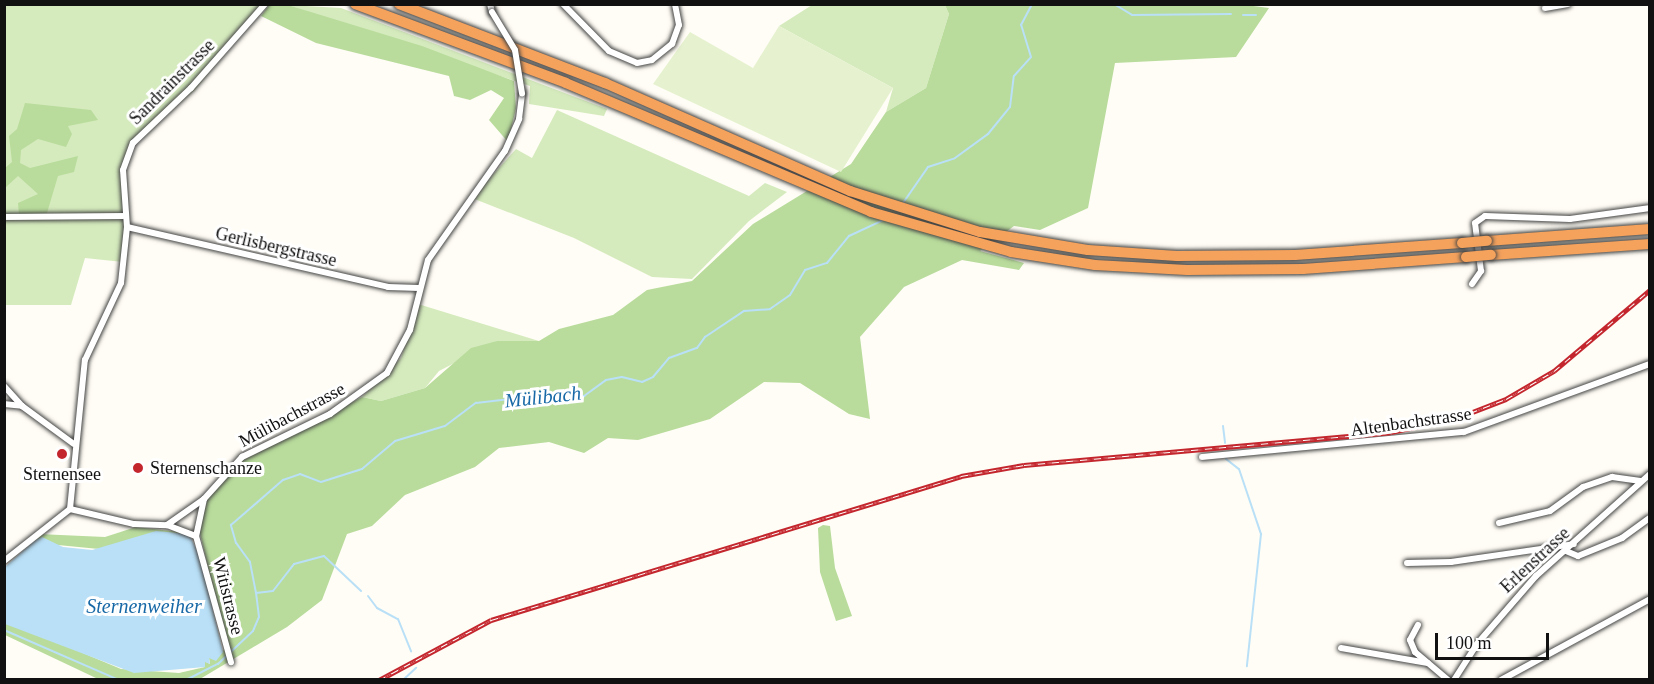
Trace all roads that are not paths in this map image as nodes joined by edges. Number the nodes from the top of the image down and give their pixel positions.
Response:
1 (265, 4) edge
2 (355, 4) edge
3 (399, 4) edge
4 (490, 4) edge
5 (563, 4) edge
6 (675, 4) edge
7 (1568, 4) edge
8 (1545, 8) dead end
9 (1650, 208) edge
10 (123, 216) junction
11 (4, 217) edge
12 (127, 227) junction
13 (1650, 229) edge
14 (1650, 244) edge
15 (1472, 284) dead end
16 (419, 288) junction
17 (1650, 364) edge
18 (4, 386) edge
19 (4, 404) edge
20 (22, 406) junction
21 (74, 444) junction
22 (1202, 457) dead end
23 (1650, 474) edge
24 (1641, 482) junction
25 (204, 499) junction
26 (70, 509) junction
27 (1650, 518) edge
28 (1499, 523) dead end
29 (167, 525) junction
30 (196, 536) junction
31 (1574, 544) junction
32 (1566, 551) junction
33 (4, 561) edge
34 (1407, 563) dead end
35 (1650, 599) edge
36 (1418, 625) dead end
37 (1341, 648) dead end
38 (231, 662) dead end
39 (1428, 663) junction
40 (1448, 680) edge
41 (1454, 680) edge
42 (1501, 680) edge

1 - 10 street, Sandrainstrasse
2 - 14 highway, bridge
3 - 13 highway, bridge
4 - 16 street, Mülibachstrasse, bridge
5 - 6 street
7 - 8 street
9 - 15 street
10 - 11 street
10 - 12 street, Sandrainstrasse
12 - 16 street, Gerlisbergstrasse
12 - 21 street
16 - 25 street, Mülibachstrasse
17 - 22 street, Altenbachstrasse
18 - 20 street
19 - 20 street
20 - 21 street
21 - 26 street
23 - 24 street, Erlenstrasse
24 - 28 street
24 - 31 street, Erlenstrasse
25 - 29 street, Mülibachstrasse
25 - 30 street, Witistrasse
26 - 29 street
26 - 33 street
27 - 32 street
29 - 30 street, Witistrasse
30 - 38 street, Witistrasse
31 - 32 street, Erlenstrasse
31 - 34 street
32 - 41 street, Erlenstrasse
35 - 42 street
36 - 39 street
37 - 39 street
39 - 40 street

